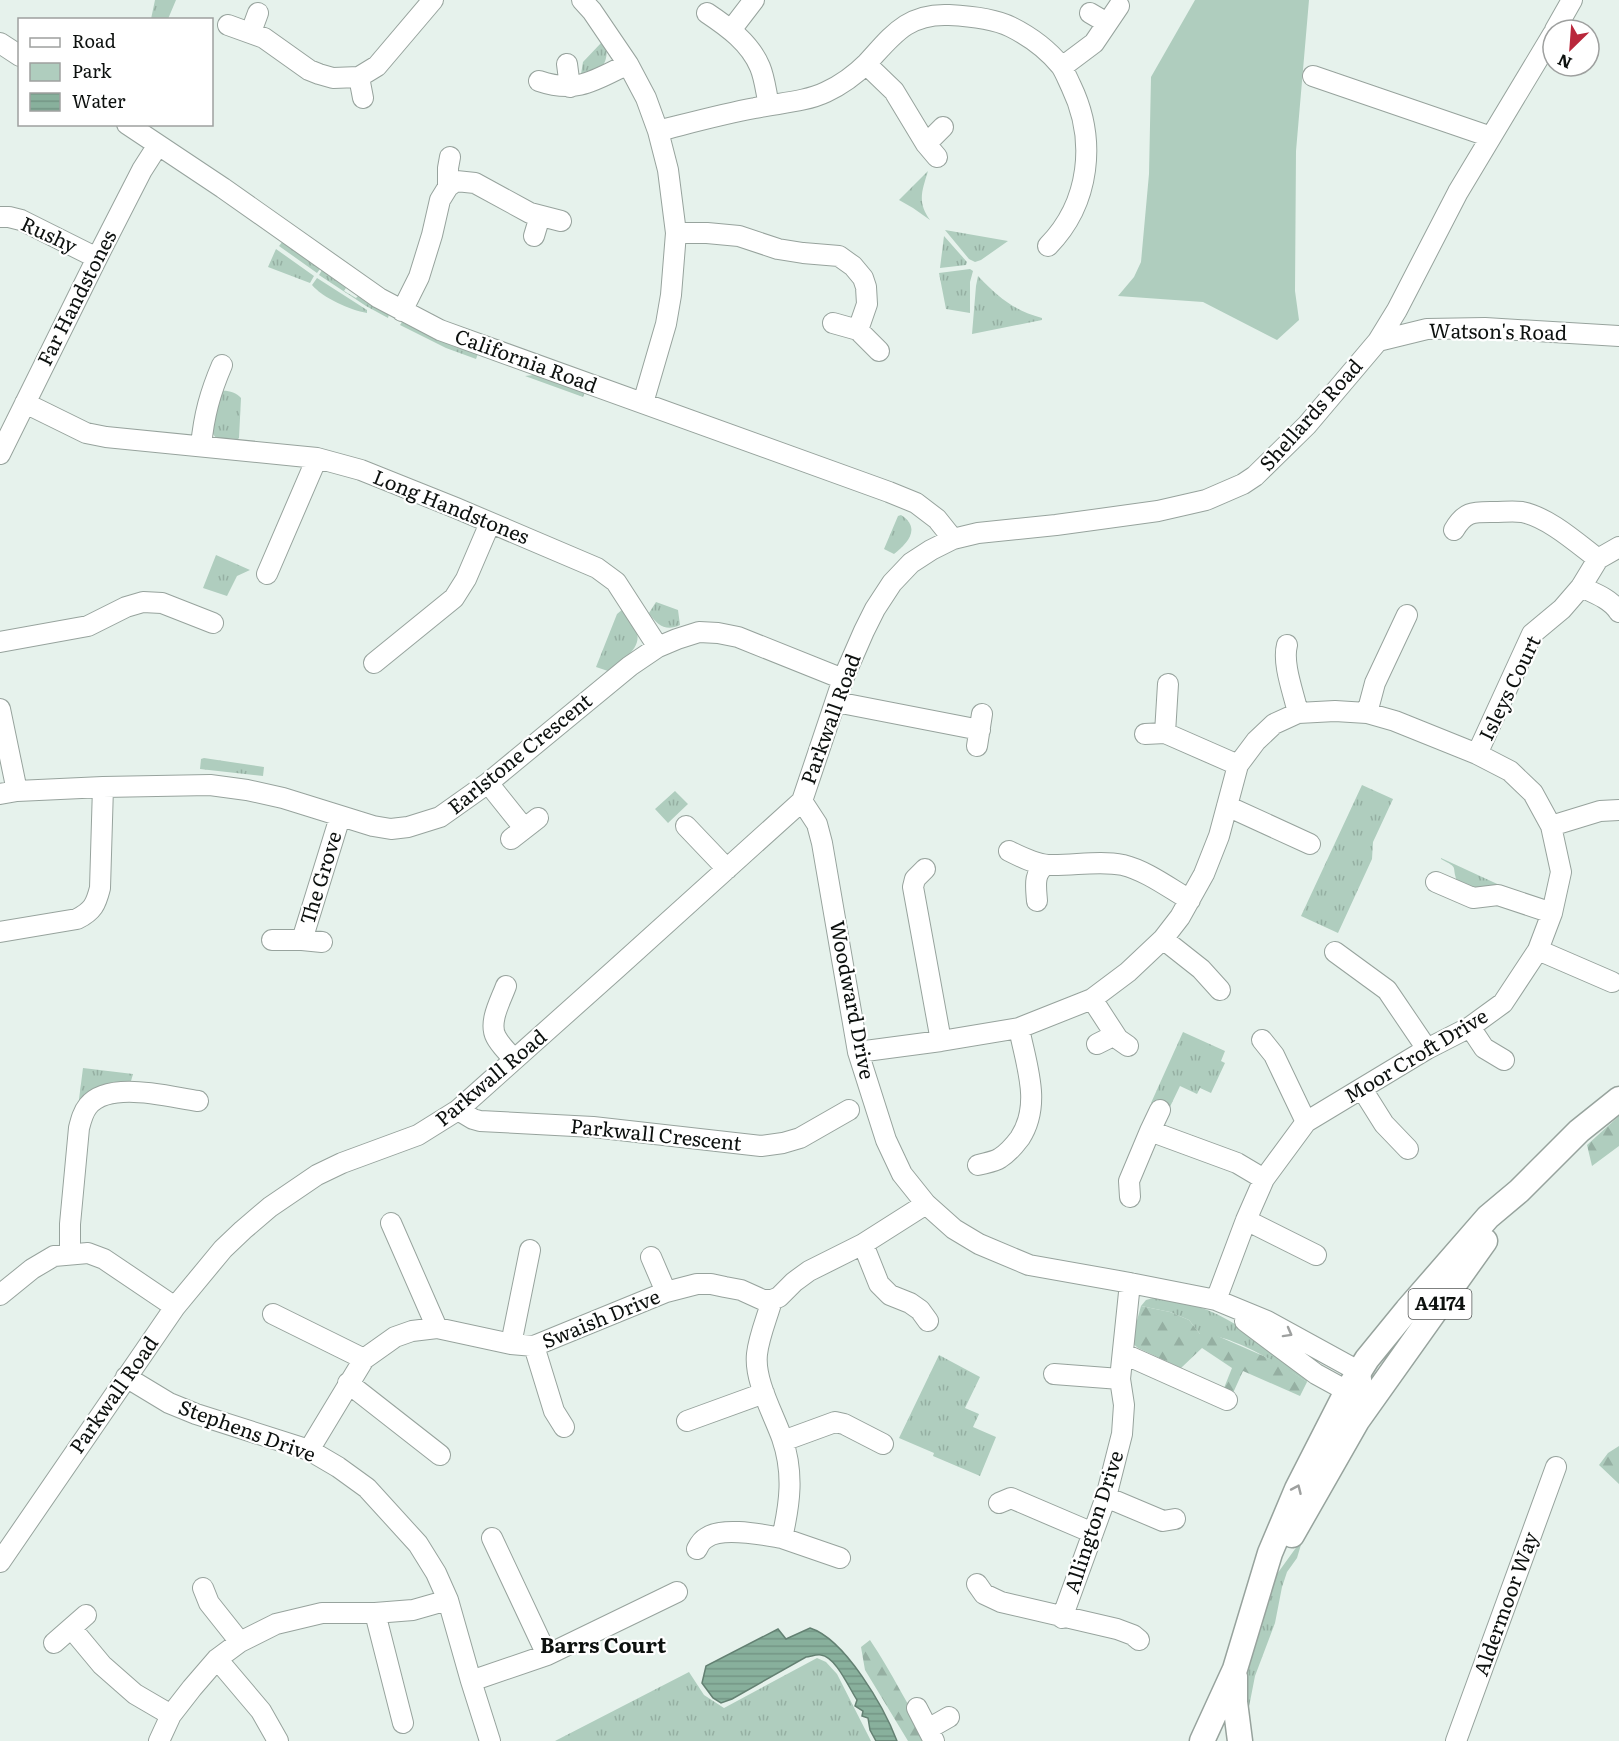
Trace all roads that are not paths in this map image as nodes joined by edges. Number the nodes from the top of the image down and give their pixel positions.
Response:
1 (432, 0) edge
2 (754, 0) edge
3 (1572, 0) edge
4 (593, 4) edge
5 (1119, 6) dead end
6 (1090, 12) dead end
7 (258, 13) dead end
8 (707, 13) dead end
9 (1562, 18) edge
10 (1107, 23) junction
11 (228, 25) dead end
12 (731, 30) junction
13 (251, 32) junction
14 (0, 43) edge
15 (1541, 54) edge
16 (18, 55) edge
17 (567, 64) dead end
18 (628, 64) junction
19 (866, 64) junction
20 (1062, 67) junction
21 (359, 76) junction
22 (1313, 76) dead end
23 (539, 81) dead end
24 (570, 87) junction
25 (363, 98) dead end
26 (768, 105) junction
27 (130, 126) edge
28 (943, 127) dead end
29 (658, 131) junction
30 (1491, 137) junction
31 (158, 145) junction
32 (450, 157) dead end
33 (448, 187) junction
34 (540, 216) junction
35 (0, 217) edge
36 (561, 221) dead end
37 (676, 233) junction
38 (534, 236) dead end
39 (1048, 246) dead end
40 (97, 258) junction
41 (402, 311) junction
42 (833, 323) dead end
43 (858, 330) junction
44 (1619, 336) edge
45 (1378, 341) junction
46 (879, 351) dead end
47 (222, 365) dead end
48 (25, 403) junction
49 (643, 403) junction
50 (201, 446) junction
51 (0, 454) edge
52 (317, 458) junction
53 (490, 523) junction
54 (1454, 530) dead end
55 (953, 539) junction
56 (1619, 547) edge
57 (1598, 560) junction
58 (267, 574) dead end
59 (1581, 587) junction
60 (1619, 612) edge
61 (1407, 615) dead end
62 (213, 623) dead end
63 (864, 631) joint
64 (0, 642) edge
65 (1287, 645) dead end
66 (658, 647) junction
67 (374, 663) dead end
68 (843, 679) junction
69 (1168, 684) dead end
70 (836, 702) junction
71 (0, 709) edge
72 (1298, 713) junction
73 (1367, 713) junction
74 (980, 730) dead end
75 (1477, 754) junction
76 (1238, 765) junction
77 (488, 783) junction
78 (103, 787) junction
79 (8, 793) edge
80 (802, 801) junction
81 (1227, 806) junction
82 (1619, 810) edge
83 (340, 817) junction
84 (686, 826) dead end
85 (1551, 826) junction
86 (524, 828) dead end
87 (1310, 844) dead end
88 (1009, 851) dead end
89 (1046, 865) junction
90 (727, 869) junction
91 (925, 869) dead end
92 (1436, 882) dead end
93 (1190, 900) junction
94 (1037, 901) dead end
95 (1552, 913) junction
96 (0, 932) edge
97 (1163, 939) junction
98 (272, 940) dead end
99 (302, 940) junction
100 (322, 942) dead end
101 (1538, 950) junction
102 (1335, 952) dead end
103 (1612, 982) dead end
104 (506, 986) dead end
105 (1220, 990) dead end
106 (1092, 999) junction
107 (1470, 1027) junction
108 (1019, 1028) junction
109 (1262, 1040) dead end
110 (941, 1041) junction
111 (1097, 1044) dead end
112 (1427, 1049) junction
113 (858, 1052) junction
114 (514, 1059) junction
115 (1504, 1060) dead end
116 (1362, 1089) junction
117 (1619, 1099) edge
118 (198, 1101) dead end
119 (458, 1110) junction
120 (849, 1110) dead end
121 (1160, 1110) dead end
122 (1306, 1122) junction
123 (1150, 1131) junction
124 (1408, 1149) dead end
125 (978, 1165) dead end
126 (1264, 1179) junction
127 (1520, 1191) junction
128 (1130, 1197) dead end
129 (926, 1204) junction
130 (1246, 1220) junction
131 (391, 1223) dead end
132 (863, 1244) junction
133 (530, 1250) dead end
134 (70, 1254) junction
135 (1316, 1255) dead end
136 (651, 1257) dead end
137 (1459, 1278) junction
138 (1130, 1283) junction
139 (666, 1292) junction
140 (0, 1295) edge
141 (772, 1300) junction
142 (1216, 1300) junction
143 (175, 1307) junction
144 (273, 1314) dead end
145 (928, 1321) dead end
146 (437, 1328) junction
147 (511, 1344) junction
148 (534, 1346) junction
149 (1124, 1354) junction
150 (364, 1359) junction
151 (1054, 1374) dead end
152 (126, 1377) junction
153 (1120, 1379) junction
154 (1356, 1382) junction
155 (348, 1383) junction
156 (764, 1393) junction
157 (1227, 1400) dead end
158 (1359, 1417) junction
159 (687, 1421) dead end
160 (564, 1426) dead end
161 (783, 1441) junction
162 (883, 1444) dead end
163 (309, 1450) junction
164 (440, 1455) dead end
165 (1556, 1467) dead end
166 (1106, 1497) junction
167 (999, 1503) dead end
168 (1175, 1519) dead end
169 (1093, 1533) junction
170 (492, 1538) dead end
171 (782, 1538) junction
172 (697, 1549) dead end
173 (840, 1558) dead end
174 (0, 1562) edge
175 (977, 1584) dead end
176 (202, 1588) dead end
177 (677, 1592) dead end
178 (448, 1600) junction
179 (1256, 1603) junction
180 (375, 1613) junction
181 (1062, 1618) junction
182 (1138, 1640) dead end
183 (240, 1642) junction
184 (54, 1643) dead end
185 (547, 1655) junction
186 (217, 1659) junction
187 (1235, 1669) junction
188 (471, 1680) junction
189 (917, 1708) dead end
190 (171, 1715) junction
191 (949, 1717) dead end
192 (403, 1723) dead end
193 (931, 1735) edge
194 (159, 1741) edge
195 (278, 1741) edge
196 (490, 1741) edge
197 (1202, 1741) edge
198 (1240, 1741) edge
199 (1456, 1741) edge

1 - 21 street
2 - 12 street
3 - 9 street
4 - 18 street
5 - 10 street
6 - 10 street
7 - 13 street
8 - 12 street
10 - 20 street
11 - 13 street
12 - 26 street
13 - 21 street
14 - 16 street
15 - 30 street, Shellards Road
17 - 24 street
18 - 24 street
18 - 29 street
19 - 20 street
19 - 26 street
19 - 28 street
20 - 39 street
21 - 25 street
22 - 30 street
23 - 24 street
26 - 29 street
27 - 31 street, California Road
29 - 37 street
30 - 45 street, Shellards Road
31 - 40 street, Far Handstones
31 - 41 street, California Road
32 - 33 street
33 - 34 street
33 - 41 street
34 - 36 street
34 - 38 street
35 - 40 street, Rushy
37 - 43 street
37 - 49 street
40 - 48 street, Far Handstones
41 - 49 street, California Road
42 - 43 street
43 - 46 street
44 - 45 street, Watson's Road
45 - 55 street, Shellards Road
47 - 50 street
48 - 50 street, Long Handstones
48 - 51 street, Far Handstones
49 - 55 street, California Road
50 - 52 street, Long Handstones
52 - 53 street, Long Handstones
52 - 58 street
53 - 66 street, Long Handstones
53 - 67 street
54 - 57 street
55 - 63 street, Shellards Road
56 - 57 street, Isleys Court
57 - 59 street, Isleys Court
59 - 60 street
59 - 75 street, Isleys Court
61 - 73 street
62 - 64 street
63 - 68 street, Parkwall Road
65 - 72 street
66 - 68 street, Earlstone Crescent
66 - 77 street, Earlstone Crescent
68 - 70 street, Parkwall Road
69 - 76 street
70 - 74 street
70 - 80 street, Parkwall Road
71 - 79 street
72 - 73 street, Moor Croft Drive
72 - 76 street, Moor Croft Drive
73 - 75 street, Moor Croft Drive
75 - 85 street, Moor Croft Drive
76 - 81 street, Moor Croft Drive
77 - 83 street, Earlstone Crescent
77 - 86 street
78 - 79 street, Earlstone Crescent
78 - 83 street, Earlstone Crescent
78 - 96 street
80 - 90 street, Parkwall Road
80 - 113 street, Woodward Drive
81 - 87 street
81 - 93 street, Moor Croft Drive
82 - 85 street
83 - 99 street, The Grove
84 - 90 street
85 - 95 street, Moor Croft Drive
88 - 89 street
89 - 93 street
89 - 94 street
90 - 114 street, Parkwall Road
91 - 110 street
92 - 95 street
93 - 97 street, Moor Croft Drive
95 - 101 street, Moor Croft Drive
97 - 105 street
97 - 106 street, Moor Croft Drive
98 - 99 street, The Grove
99 - 100 street, The Grove
101 - 103 street
101 - 107 street, Moor Croft Drive
102 - 112 street
104 - 114 street
106 - 108 street, Moor Croft Drive
106 - 111 street
107 - 112 street, Moor Croft Drive
107 - 115 street
108 - 110 street, Moor Croft Drive
108 - 125 street
109 - 122 street
110 - 113 street, Moor Croft Drive
112 - 116 street, Moor Croft Drive
113 - 129 street, Woodward Drive
114 - 119 street, Parkwall Road
116 - 122 street, Moor Croft Drive
116 - 124 street
117 - 127 main road, A4174
118 - 134 street
119 - 120 street, Parkwall Crescent
119 - 143 street, Parkwall Road
121 - 123 street
122 - 126 street, Moor Croft Drive
123 - 126 street
123 - 128 street
126 - 130 street, Moor Croft Drive
127 - 137 main road, A4174
127 - 154 main road, A4174
129 - 132 street
129 - 138 street, Woodward Drive
130 - 135 street
130 - 142 street, Moor Croft Drive
131 - 146 street
132 - 141 street
132 - 145 street
133 - 147 street
134 - 140 street
134 - 143 street
136 - 139 street
137 - 154 main road, A4174
137 - 158 main road, A4174
138 - 142 street, Woodward Drive
138 - 149 street, Allington Drive
139 - 141 street, Swaish Drive
139 - 148 street, Swaish Drive
141 - 156 street
142 - 154 street, Woodward Drive
143 - 152 street, Parkwall Road
144 - 150 street
146 - 147 street, Swaish Drive
146 - 150 street, Swaish Drive
147 - 148 street, Swaish Drive
148 - 160 street
149 - 153 street, Allington Drive
149 - 157 street
150 - 155 street, Swaish Drive
151 - 153 street
152 - 163 street, Stephens Drive
152 - 174 street, Parkwall Road
153 - 166 street, Allington Drive
154 - 158 street
179 -> 154 main road, A4174
155 - 163 street, Swaish Drive
155 - 164 street
156 - 159 street
156 - 161 street
158 - 179 main road, A4174
161 - 162 street
161 - 171 street
163 - 178 street, Stephens Drive
165 - 199 street, Aldermoor Way
166 - 168 street
166 - 169 street, Allington Drive
167 - 169 street
169 - 181 street, Allington Drive
170 - 185 street
171 - 172 street
171 - 173 street
175 - 181 street, Allington Drive
176 - 183 street
177 - 185 street
178 - 180 street
178 - 188 street, Stephens Drive
179 - 187 main road, A4174
180 - 183 street
180 - 192 street
181 - 182 street, Allington Drive
183 - 186 street
184 - 190 street
185 - 188 street
186 - 190 street
186 - 195 street
187 - 197 main road, A4174
187 - 198 main road, A4174
188 - 196 street, Stephens Drive
189 - 193 street
190 - 194 street
191 - 193 street

